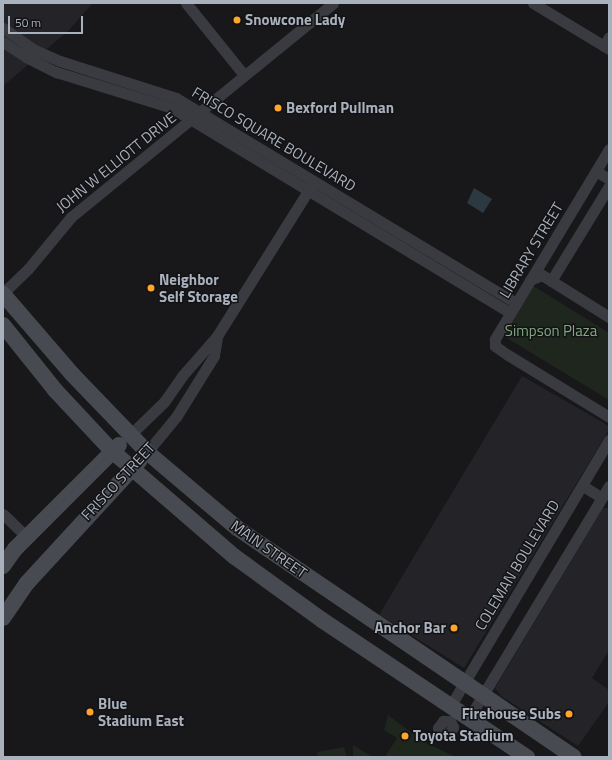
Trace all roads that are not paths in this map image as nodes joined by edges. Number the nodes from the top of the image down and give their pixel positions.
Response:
1 (186, 3) edge
2 (333, 3) edge
3 (533, 3) edge
4 (3, 28) edge
5 (3, 42) edge
6 (607, 44) edge
7 (244, 75) junction
8 (196, 116) junction
9 (609, 149) edge
10 (596, 171) junction
11 (609, 179) edge
12 (311, 185) junction
13 (609, 186) edge
14 (530, 280) junction
15 (551, 281) junction
16 (3, 294) edge
17 (513, 308) junction
18 (609, 316) edge
19 (3, 325) edge
20 (217, 336) junction
21 (609, 416) edge
22 (130, 435) junction
23 (609, 440) edge
24 (112, 451) junction
25 (147, 452) junction
26 (131, 468) junction
27 (582, 486) junction
28 (609, 486) edge
29 (602, 498) junction
30 (3, 514) edge
31 (27, 537) junction
32 (3, 566) edge
33 (3, 618) edge
34 (463, 683) junction
35 (482, 696) junction
36 (456, 713) junction
37 (440, 735) dead end
38 (527, 757) edge
39 (574, 757) edge

1 - 7 street
2 - 7 street, JOHN W ELLIOTT DRIVE
3 - 6 street
4 - 8 street, FRISCO SQUARE BOULEVARD
5 - 8 street, FRISCO SQUARE BOULEVARD
7 - 8 street, JOHN W ELLIOTT DRIVE
8 - 12 street, FRISCO SQUARE BOULEVARD
8 - 16 street, JOHN W ELLIOTT DRIVE
9 - 10 street, LIBRARY STREET
10 - 11 street
10 - 14 street, LIBRARY STREET
12 - 17 street, FRISCO SQUARE BOULEVARD
12 - 20 street, FRISCO STREET
13 - 15 street
14 - 15 street
14 - 17 street, LIBRARY STREET
15 - 18 street
16 - 22 main road, MAIN STREET
17 - 21 street, LIBRARY STREET
19 - 24 main road, MAIN STREET
20 - 22 street, FRISCO STREET
20 - 25 street, FRISCO STREET
22 - 24 main road, FRISCO STREET
22 - 25 main road, MAIN STREET
23 - 27 street, COLEMAN BOULEVARD
24 - 26 main road, MAIN STREET
24 - 31 main road, FRISCO STREET
25 - 26 main road, FRISCO STREET
25 - 34 main road, MAIN STREET
26 - 33 main road, FRISCO STREET
26 - 36 main road, MAIN STREET
27 - 29 street
27 - 34 street, COLEMAN BOULEVARD
28 - 29 street
29 - 35 street
30 - 31 street
31 - 32 main road, FRISCO STREET
34 - 35 main road, MAIN STREET
34 - 36 street, COLEMAN BOULEVARD
35 - 36 street
35 - 39 main road, MAIN STREET
36 - 37 street
36 - 38 main road, MAIN STREET

